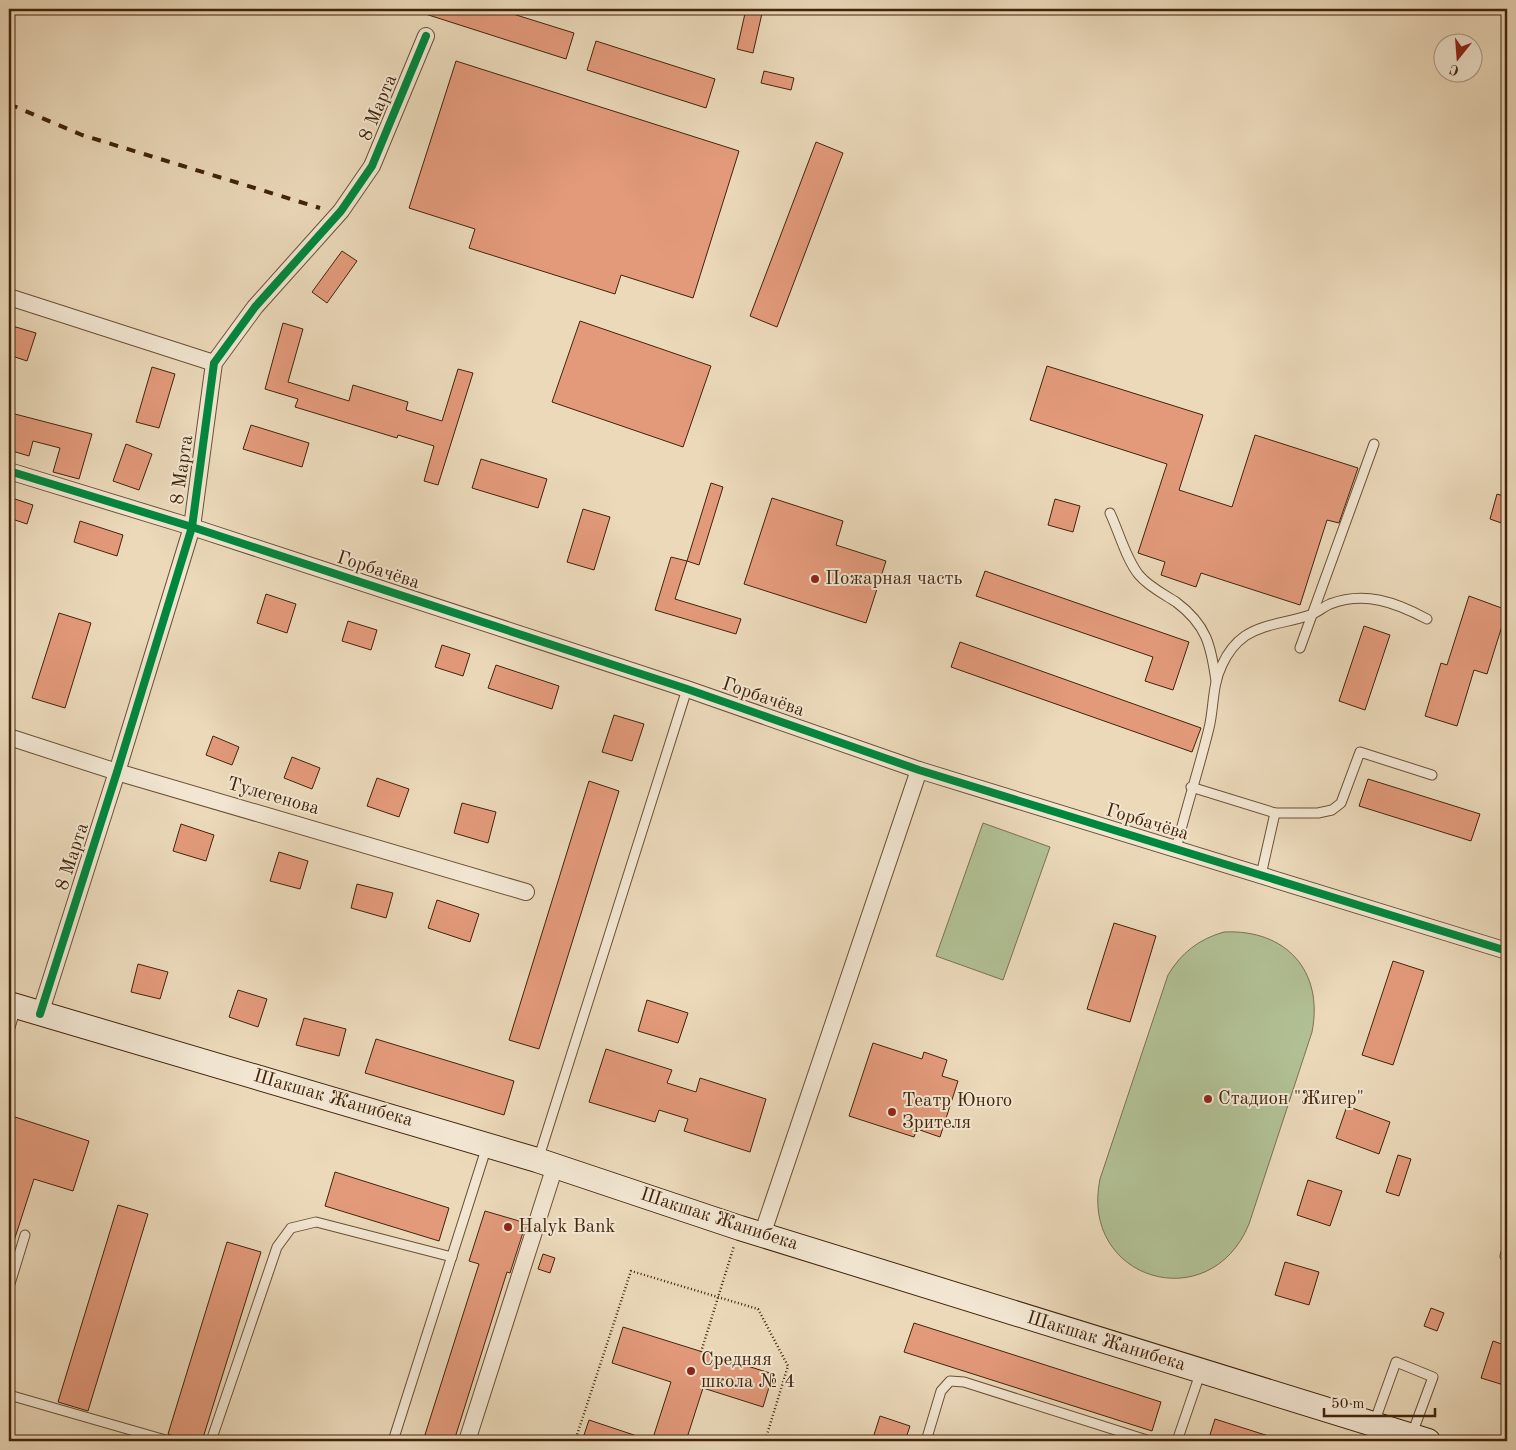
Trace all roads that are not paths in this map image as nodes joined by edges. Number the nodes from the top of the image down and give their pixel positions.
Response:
1 (426, 36) dead end
2 (9, 297) edge
3 (214, 363) junction
4 (1374, 444) dead end
5 (9, 471) edge
6 (1110, 513) dead end
7 (192, 527) junction
8 (1310, 615) junction
9 (1427, 618) dead end
10 (1300, 648) dead end
11 (1216, 684) junction
12 (687, 689) junction
13 (9, 737) edge
14 (919, 770) junction
15 (117, 772) junction
16 (1432, 775) dead end
17 (1191, 787) junction
18 (1275, 813) junction
19 (1176, 849) junction
20 (1261, 875) junction
21 (526, 892) dead end
22 (1507, 951) edge
23 (13, 1005) edge
24 (40, 1014) junction
25 (9, 1031) edge
26 (487, 1145) junction
27 (546, 1163) junction
28 (751, 1231) junction
29 (25, 1236) dead end
30 (452, 1257) junction
31 (9, 1287) edge
32 (1201, 1371) junction
33 (9, 1395) edge
34 (1373, 1425) junction
35 (1420, 1439) edge
36 (170, 1441) edge
37 (211, 1441) edge
38 (393, 1441) edge
39 (467, 1441) edge
40 (926, 1441) edge
41 (1150, 1441) edge
42 (1178, 1441) edge

1 - 3 street, 8 Марта
2 - 3 street
3 - 7 street, 8 Марта
4 - 8 lane
5 - 7 street, Горбачёва
6 - 11 lane
7 - 12 street, Горбачёва
7 - 15 street, 8 Марта
8 - 9 lane
8 - 10 lane
8 - 11 lane
11 - 17 lane
12 - 14 street, Горбачёва
12 - 27 lane
13 - 15 street, Тулегенова
14 - 19 street, Горбачёва
14 - 28 street
15 - 21 street, Тулегенова
15 - 24 street, 8 Марта
16 - 18 lane
17 - 18 lane
17 - 19 lane
18 - 20 lane
19 - 20 street, Горбачёва
20 - 22 street, Горбачёва
23 - 24 main road, Шакшак Жанибека
23 - 25 lane
24 - 26 main road, Шакшак Жанибека
26 - 27 main road, Шакшак Жанибека
26 - 30 lane
27 - 28 main road, Шакшак Жанибека
27 - 39 street
28 - 32 main road, Шакшак Жанибека
29 - 31 lane
30 - 37 lane
30 - 38 lane
32 - 34 main road, Шакшак Жанибека
32 - 42 lane
33 - 36 lane
34 - 35 main road, Шакшак Жанибека
34 - 35 lane
40 - 41 lane

